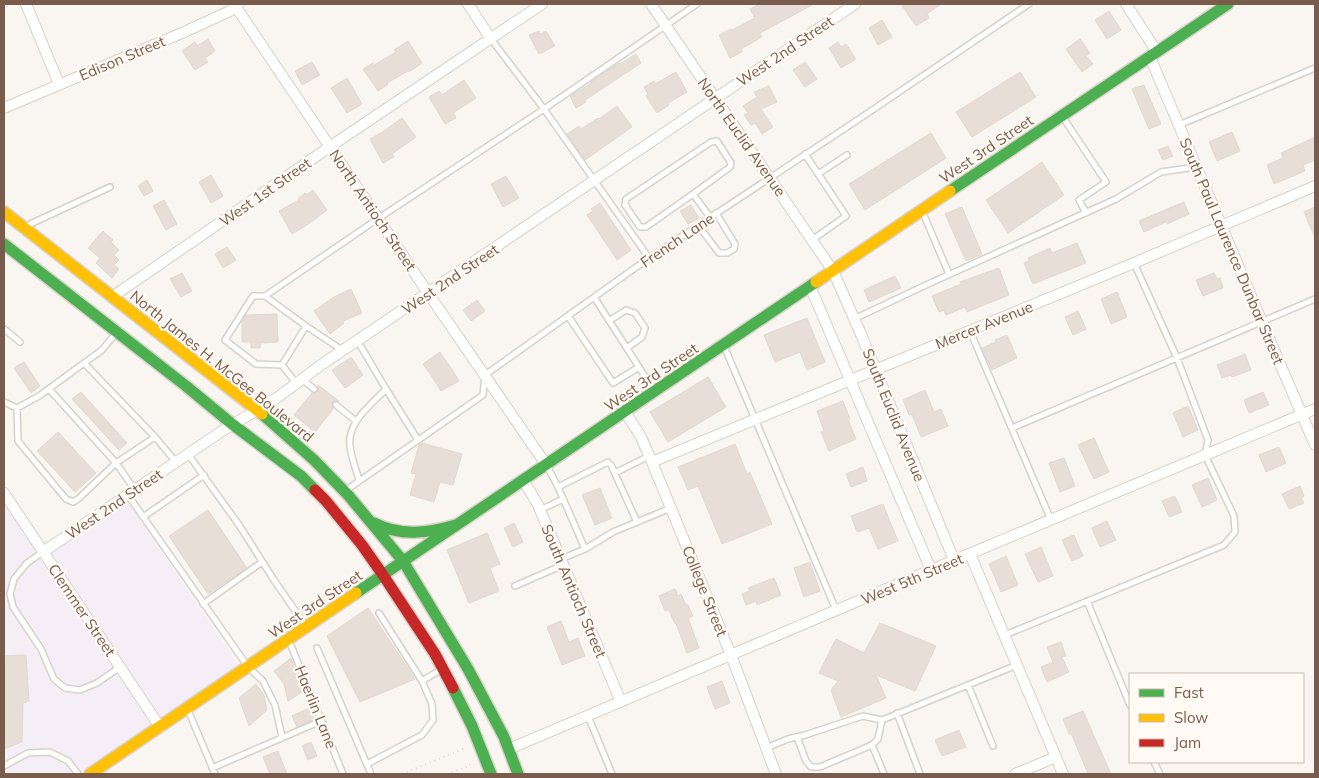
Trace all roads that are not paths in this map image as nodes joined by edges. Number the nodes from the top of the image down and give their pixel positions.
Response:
1 (26, 4) edge
2 (468, 4) edge
3 (542, 4) edge
4 (651, 4) edge
5 (697, 4) edge
6 (855, 4) edge
7 (1028, 4) edge
8 (1126, 4) edge
9 (1228, 4) edge
10 (236, 5) edge
11 (666, 25) junction
12 (491, 39) junction
13 (1153, 54) junction
14 (1315, 68) edge
15 (59, 84) junction
16 (716, 99) junction
17 (4, 108) edge
18 (544, 109) junction
19 (1062, 116) junction
20 (1179, 125) junction
21 (331, 146) junction
22 (805, 154) junction
23 (847, 154) dead end
24 (1196, 166) junction
25 (818, 174) junction
26 (770, 177) junction
27 (595, 180) junction
28 (1315, 186) edge
29 (110, 187) dead end
30 (693, 194) junction
31 (922, 210) junction
32 (4, 212) edge
33 (716, 213) junction
34 (1086, 213) junction
35 (710, 217) junction
36 (379, 218) junction
37 (698, 225) junction
38 (1222, 226) junction
39 (23, 227) junction
40 (812, 240) junction
41 (4, 244) edge
42 (649, 258) junction
43 (1134, 263) junction
44 (833, 271) junction
45 (949, 274) junction
46 (810, 286) junction
47 (428, 293) junction
48 (265, 296) junction
49 (112, 297) junction
50 (594, 297) junction
51 (1315, 299) edge
52 (568, 316) junction
53 (854, 319) junction
54 (609, 321) junction
55 (1262, 322) junction
56 (306, 326) junction
57 (4, 329) edge
58 (970, 330) junction
59 (117, 332) junction
60 (358, 340) junction
61 (20, 342) dead end
62 (724, 346) junction
63 (627, 348) junction
64 (343, 350) junction
65 (1177, 358) junction
66 (84, 363) junction
67 (282, 365) junction
68 (639, 367) junction
69 (875, 370) junction
70 (485, 375) junction
71 (850, 380) junction
72 (299, 381) junction
73 (49, 389) junction
74 (314, 389) dead end
75 (386, 389) junction
76 (655, 392) junction
77 (4, 402) edge
78 (336, 405) dead end
79 (17, 408) junction
80 (1315, 409) edge
81 (257, 410) junction
82 (625, 412) junction
83 (1302, 414) junction
84 (755, 419) junction
85 (356, 421) junction
86 (232, 424) junction
87 (1012, 428) junction
88 (155, 437) junction
89 (418, 440) junction
90 (1315, 445) edge
91 (188, 454) junction
92 (1205, 455) junction
93 (651, 459) junction
94 (176, 462) junction
95 (116, 463) junction
96 (547, 466) junction
97 (615, 473) junction
98 (204, 475) junction
99 (360, 480) junction
100 (524, 481) junction
101 (558, 487) junction
102 (344, 491) junction
103 (131, 492) junction
104 (4, 493) edge
105 (563, 499) junction
106 (671, 508) junction
107 (540, 510) junction
108 (143, 517) junction
109 (370, 520) junction
110 (1051, 520) junction
111 (637, 522) junction
112 (460, 524) junction
113 (585, 549) junction
114 (44, 552) junction
115 (970, 554) junction
116 (954, 560) junction
117 (402, 561) junction
118 (262, 562) junction
119 (562, 562) junction
120 (931, 570) junction
121 (383, 575) junction
122 (515, 586) dead end
123 (1087, 601) junction
124 (204, 604) junction
125 (836, 611) junction
126 (379, 613) dead end
127 (306, 628) junction
128 (1004, 636) junction
129 (289, 640) junction
130 (317, 648) dead end
131 (731, 655) junction
132 (1017, 665) junction
133 (120, 667) junction
134 (248, 667) junction
135 (443, 669) junction
136 (422, 681) junction
137 (968, 685) junction
138 (621, 702) junction
139 (1129, 703) edge
140 (187, 709) junction
141 (897, 713) junction
142 (588, 716) junction
143 (882, 720) junction
144 (321, 721) junction
145 (160, 727) junction
146 (797, 737) junction
147 (282, 738) junction
148 (872, 745) junction
149 (993, 746) dead end
150 (766, 748) junction
151 (509, 749) junction
152 (1056, 757) junction
153 (367, 764) junction
154 (4, 766) edge
155 (212, 768) junction
156 (78, 774) edge
157 (90, 774) edge
158 (215, 774) edge
159 (343, 774) edge
160 (371, 774) edge
161 (491, 774) edge
162 (518, 774) edge
163 (612, 774) edge
164 (776, 774) edge
165 (884, 774) edge
166 (920, 774) edge
167 (1015, 774) edge
168 (1063, 774) edge

1 - 15 street
2 - 12 street
3 - 12 street, West 1st Street
4 - 11 street, North Euclid Avenue
5 - 11 lane
6 - 16 street, West 2nd Street
7 - 22 lane, French Lane
8 - 13 street, South Paul Laurence Dunbar Street
9 - 13 main road, West 3rd Street
10 - 15 street, Edison Street
10 - 21 street, North Antioch Street
11 - 16 street, North Euclid Avenue
11 - 18 lane
12 - 18 lane
12 - 21 street, West 1st Street
13 - 19 main road, West 3rd Street
13 - 20 street, South Paul Laurence Dunbar Street
14 - 20 lane
15 - 17 street, Edison Street
16 - 26 street, North Euclid Avenue
16 - 27 street, West 2nd Street
18 - 27 lane
18 - 36 lane
19 - 31 main road, West 3rd Street
19 - 34 lane
20 - 24 street, South Paul Laurence Dunbar Street
21 - 36 street, North Antioch Street
21 - 49 street, West 1st Street
22 - 25 lane
22 - 26 lane, French Lane
23 - 25 lane
24 - 34 lane
24 - 38 street, South Paul Laurence Dunbar Street
25 - 40 lane
26 - 33 lane, French Lane
26 - 40 street, North Euclid Avenue
27 - 42 lane
27 - 47 street, West 2nd Street
28 - 38 street, Mercer Avenue
29 - 39 lane
30 - 30 lane
30 - 35 lane
31 - 44 main road, West 3rd Street
31 - 45 lane
32 - 39 main road, North James H. McGee Boulevard
33 - 35 lane, French Lane
33 - 37 lane
34 - 45 lane
35 - 37 lane, French Lane
36 - 47 street, North Antioch Street
36 - 48 lane
37 - 42 lane, French Lane
38 - 43 street, Mercer Avenue
38 - 55 street, South Paul Laurence Dunbar Street
39 - 49 main road, North James H. McGee Boulevard
40 - 44 street, North Euclid Avenue
41 - 59 main road
42 - 50 lane, French Lane
43 - 58 street, Mercer Avenue
43 - 65 lane
44 - 46 main road, West 3rd Street
44 - 53 street, South Euclid Avenue
45 - 53 lane
46 - 62 main road, West 3rd Street
46 - 71 street, South Euclid Avenue
47 - 60 street, West 2nd Street
47 - 70 street, North Antioch Street
48 - 56 lane
48 - 67 lane
49 - 81 main road, North James H. McGee Boulevard
50 - 52 lane, French Lane
50 - 54 lane
51 - 55 lane
52 - 68 lane
52 - 70 lane, French Lane
53 - 69 street, South Euclid Avenue
54 - 63 lane
54 - 63 lane
55 - 65 lane
55 - 83 street, South Paul Laurence Dunbar Street
56 - 64 lane
56 - 67 lane
57 - 61 lane
58 - 69 street, Mercer Avenue
58 - 87 lane
59 - 66 lane
59 - 86 main road
60 - 64 street, West 2nd Street
60 - 75 lane
62 - 76 main road, West 3rd Street
62 - 84 lane
63 - 68 lane
64 - 72 street, West 2nd Street
65 - 87 lane
65 - 92 lane
66 - 73 lane
66 - 88 lane
67 - 72 lane
68 - 76 lane
69 - 71 street, Mercer Avenue
69 - 116 street, South Euclid Avenue
70 - 89 lane
70 - 96 street, North Antioch Street
71 - 84 street, Mercer Avenue
71 - 120 street, South Euclid Avenue
72 - 74 lane
72 - 81 street, West 2nd Street
73 - 79 lane
73 - 95 lane
75 - 85 lane
75 - 89 lane
76 - 82 main road, West 3rd Street
77 - 79 lane
78 - 85 lane
79 - 95 lane
80 - 83 street, West 5th Street
81 - 86 street, West 2nd Street
81 - 102 main road, North James H. McGee Boulevard
82 - 93 street, College Street
82 - 96 main road, West 3rd Street
83 - 90 street, South Paul Laurence Dunbar Street
83 - 92 street, West 5th Street
84 - 93 street, Mercer Avenue
84 - 125 lane
85 - 99 lane
86 - 91 street, West 2nd Street
86 - 121 main road
87 - 110 lane
88 - 94 lane
88 - 95 lane
89 - 99 lane
91 - 94 street, West 2nd Street
91 - 98 lane
92 - 110 street, West 5th Street
92 - 123 lane
93 - 97 lane
93 - 106 street, College Street
94 - 103 street, West 2nd Street
95 - 103 lane
96 - 100 main road, West 3rd Street
96 - 101 lane
97 - 101 lane
97 - 111 lane
98 - 108 lane
98 - 118 lane
99 - 102 lane
100 - 107 street, South Antioch Street
100 - 112 main road, West 3rd Street
101 - 105 lane
102 - 109 main road, North James H. McGee Boulevard
103 - 108 lane
103 - 114 street, West 2nd Street
104 - 114 street, Clemmer Street
105 - 107 lane
105 - 113 lane
106 - 111 lane
106 - 131 street, College Street
107 - 119 street, South Antioch Street
108 - 124 lane
109 - 112 main road
109 - 117 main road, North James H. McGee Boulevard
110 - 115 street, West 5th Street
111 - 113 lane
112 - 117 main road, West 3rd Street
113 - 119 lane
114 - 133 street, Clemmer Street
114 - 133 lane
115 - 116 street, West 5th Street
115 - 128 street
116 - 120 street, West 5th Street
117 - 121 main road, West 3rd Street
117 - 151 main road, North James H. McGee Boulevard
118 - 124 lane
118 - 127 lane
119 - 122 lane
119 - 138 street, South Antioch Street
120 - 125 street, West 5th Street
121 - 127 main road, West 3rd Street
121 - 135 main road
123 - 128 lane
123 - 139 lane
124 - 134 lane
125 - 131 street, West 5th Street
126 - 136 lane
127 - 129 main road, West 3rd Street
128 - 132 street
129 - 134 main road, West 3rd Street
129 - 144 lane, Haerlin Lane
130 - 153 lane
131 - 138 street, West 5th Street
131 - 150 street, College Street
132 - 137 lane
132 - 152 street
133 - 145 street, Clemmer Street
134 - 140 main road, West 3rd Street
134 - 147 lane
135 - 136 lane
135 - 161 main road
136 - 153 lane
137 - 141 lane
137 - 149 lane
138 - 142 street, West 5th Street
140 - 145 main road, West 3rd Street
140 - 155 lane
141 - 143 lane
141 - 166 lane
142 - 151 street, West 5th Street
142 - 163 lane
143 - 146 lane
143 - 148 lane
144 - 147 lane
144 - 159 lane, Haerlin Lane
145 - 157 main road, West 3rd Street
146 - 148 lane
146 - 150 lane
147 - 155 lane
148 - 165 lane
150 - 164 street, College Street
151 - 162 main road, North James H. McGee Boulevard
152 - 167 street
152 - 168 street
153 - 160 lane
154 - 156 lane
155 - 158 lane

